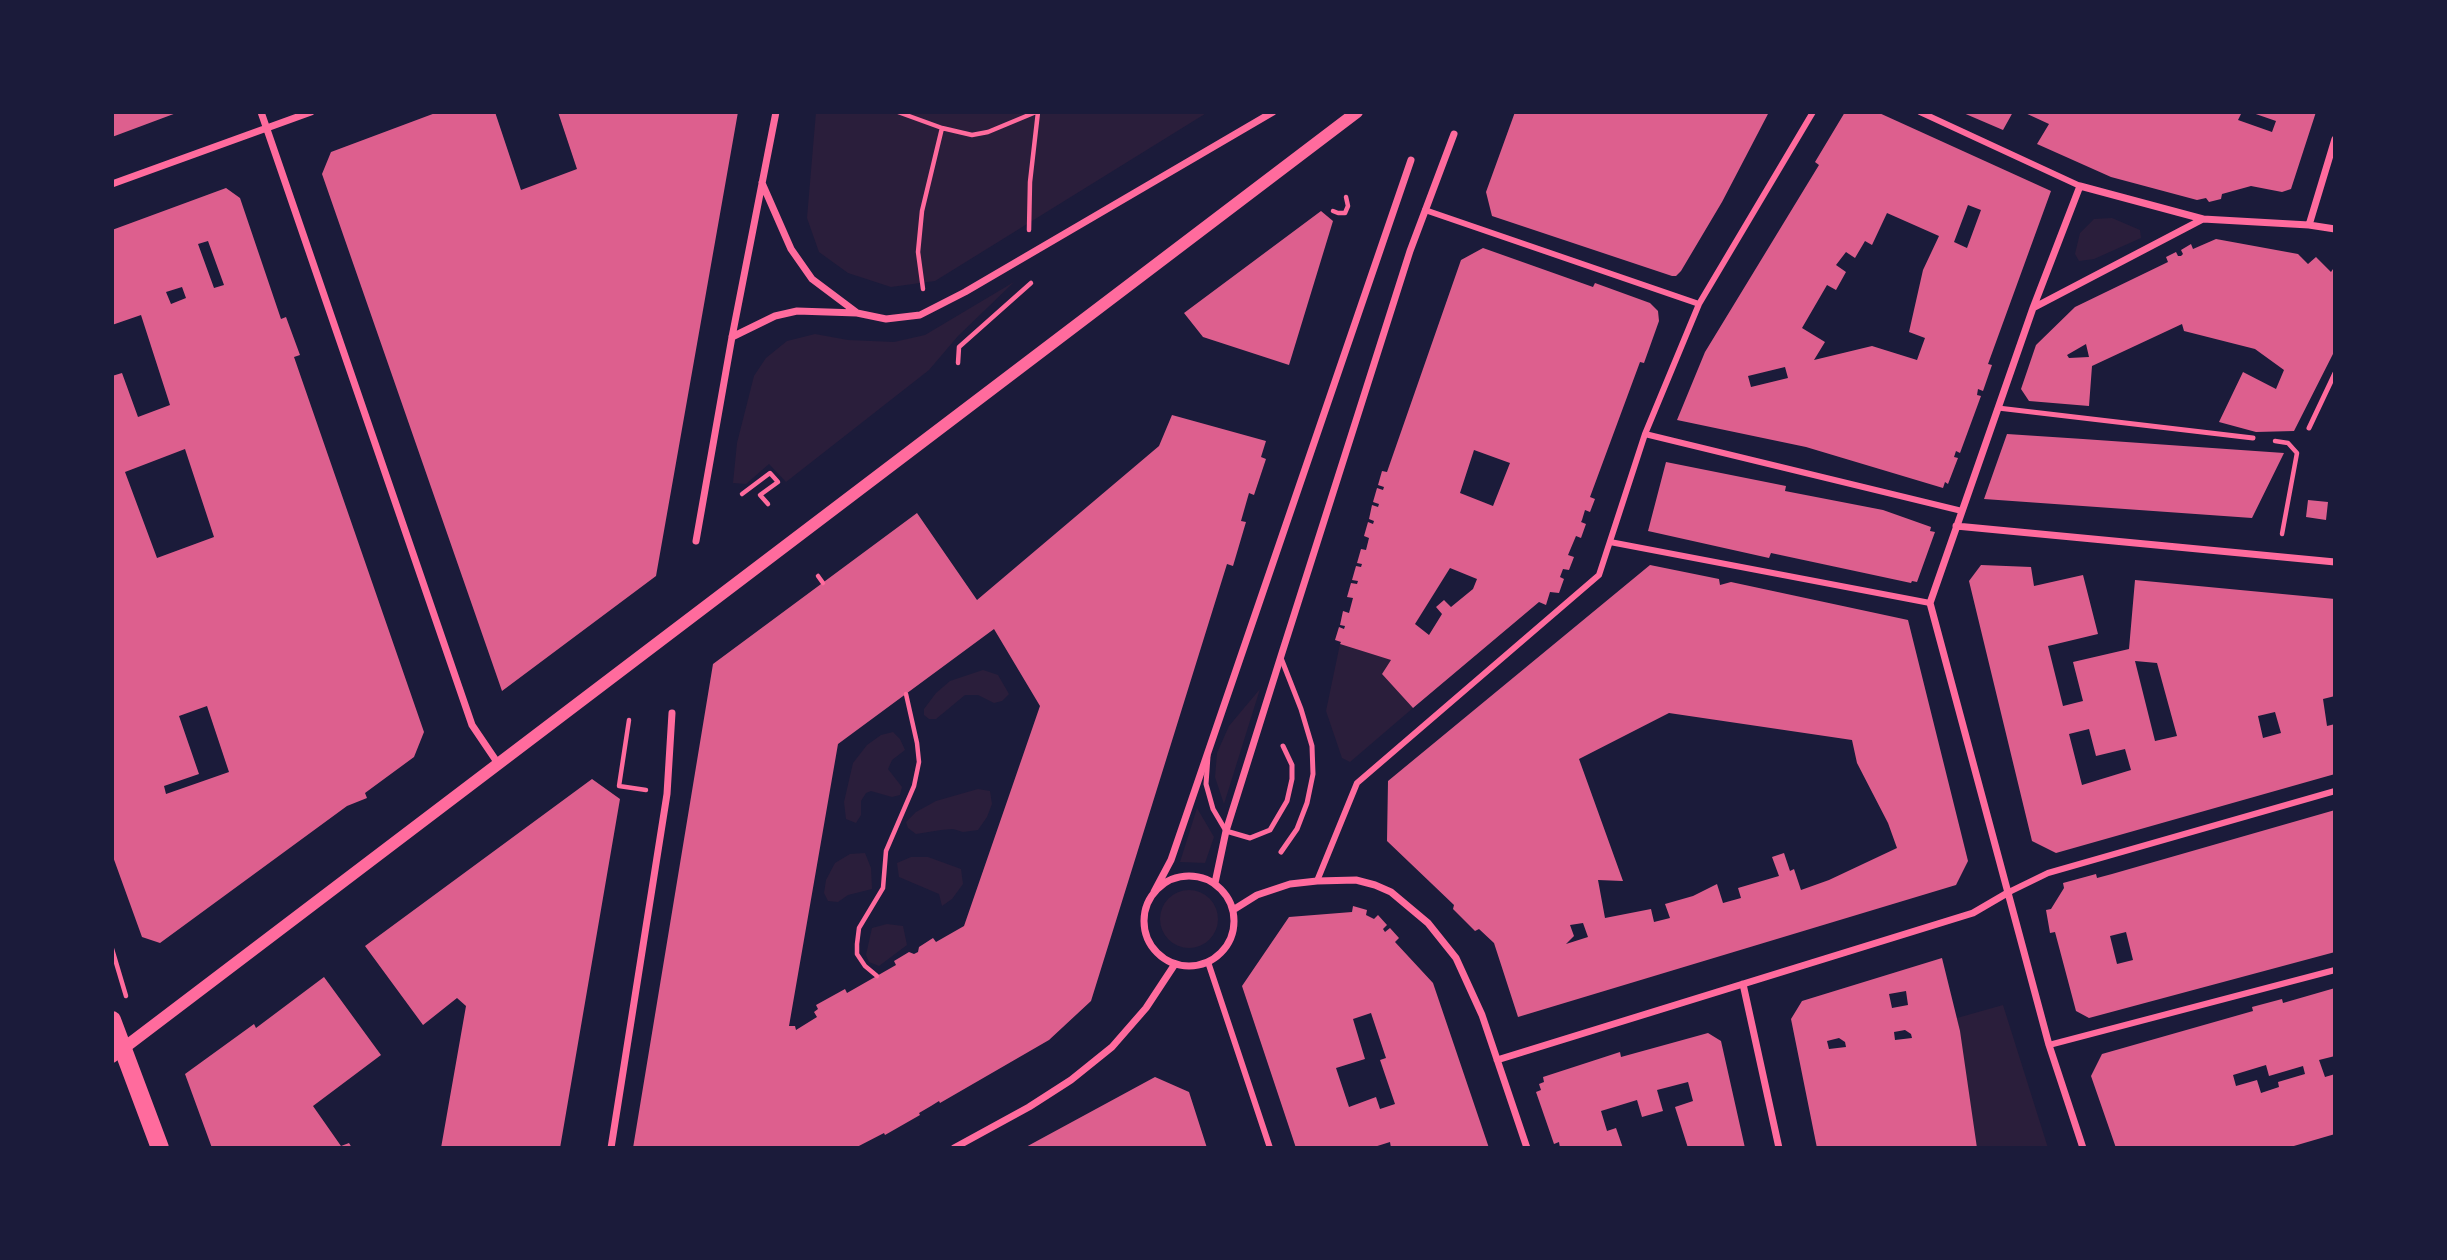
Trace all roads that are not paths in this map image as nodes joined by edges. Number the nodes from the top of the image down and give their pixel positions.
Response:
1 (261, 112) edge
2 (311, 112) edge
3 (776, 112) edge
4 (1273, 112) edge
5 (1357, 112) edge
6 (1813, 112) edge
7 (1920, 112) edge
8 (266, 128) junction
9 (1454, 134) dead end
10 (2335, 139) edge
11 (1411, 160) dead end
12 (762, 183) junction
13 (112, 184) edge
14 (2080, 186) junction
15 (1425, 209) junction
16 (2203, 219) junction
17 (2309, 225) junction
18 (2335, 229) edge
19 (1699, 304) junction
20 (2033, 308) junction
21 (857, 313) junction
22 (732, 337) junction
23 (2335, 373) edge
24 (1998, 408) junction
25 (2309, 428) dead end
26 (1645, 434) junction
27 (2253, 438) road end
28 (1962, 511) junction
29 (1956, 526) junction
30 (696, 541) dead end
31 (1610, 542) junction
32 (2335, 562) edge
33 (1930, 603) junction
34 (1281, 656) junction
35 (673, 713) dead end
36 (1283, 746) dead end
37 (1209, 748) junction
38 (497, 762) junction
39 (2335, 791) edge
40 (1226, 831) junction
41 (1281, 852) dead end
42 (1317, 881) junction
43 (1215, 883) junction
44 (1154, 892) junction
45 (2009, 892) junction
46 (1233, 910) junction
47 (1208, 962) junction
48 (1175, 964) junction
49 (2335, 970) edge
50 (1743, 984) junction
51 (112, 1020) edge
52 (2049, 1045) junction
53 (117, 1053) edge
54 (1497, 1060) junction
55 (160, 1148) edge
56 (611, 1148) edge
57 (954, 1148) edge
58 (1270, 1148) edge
59 (1527, 1148) edge
60 (1779, 1148) edge
61 (2083, 1148) edge

1 - 8 street
2 - 8 street
3 - 12 street
4 - 21 street
5 - 38 street
6 - 19 street
7 - 14 street
8 - 13 street
8 - 38 street
9 - 15 street
10 - 17 street
11 - 37 street
12 - 21 street
12 - 22 street
14 - 16 street
14 - 20 street
15 - 19 street
15 - 34 street
16 - 17 street
16 - 20 street
17 - 18 street
19 - 26 street
20 - 24 street
21 - 22 street
22 - 30 street
23 - 25 lane
24 - 27 lane
24 - 28 street
26 - 28 street
26 - 31 street
28 - 29 street
29 - 32 street
29 - 33 street
31 - 33 street
31 - 42 street
33 - 45 street
34 - 40 street
34 - 41 lane
35 - 56 street
36 - 40 lane
37 - 40 lane
37 - 44 street
38 - 53 street
39 - 45 street
40 - 43 street
42 - 46 street
42 - 54 street
43 - 44 street
43 - 46 street
44 - 48 street
45 - 50 street
45 - 52 street
46 - 47 street
47 - 48 street
47 - 58 street
48 - 57 street
49 - 52 street
50 - 54 street
50 - 60 street
51 - 53 main road
52 - 61 street
53 - 55 main road
54 - 59 street

